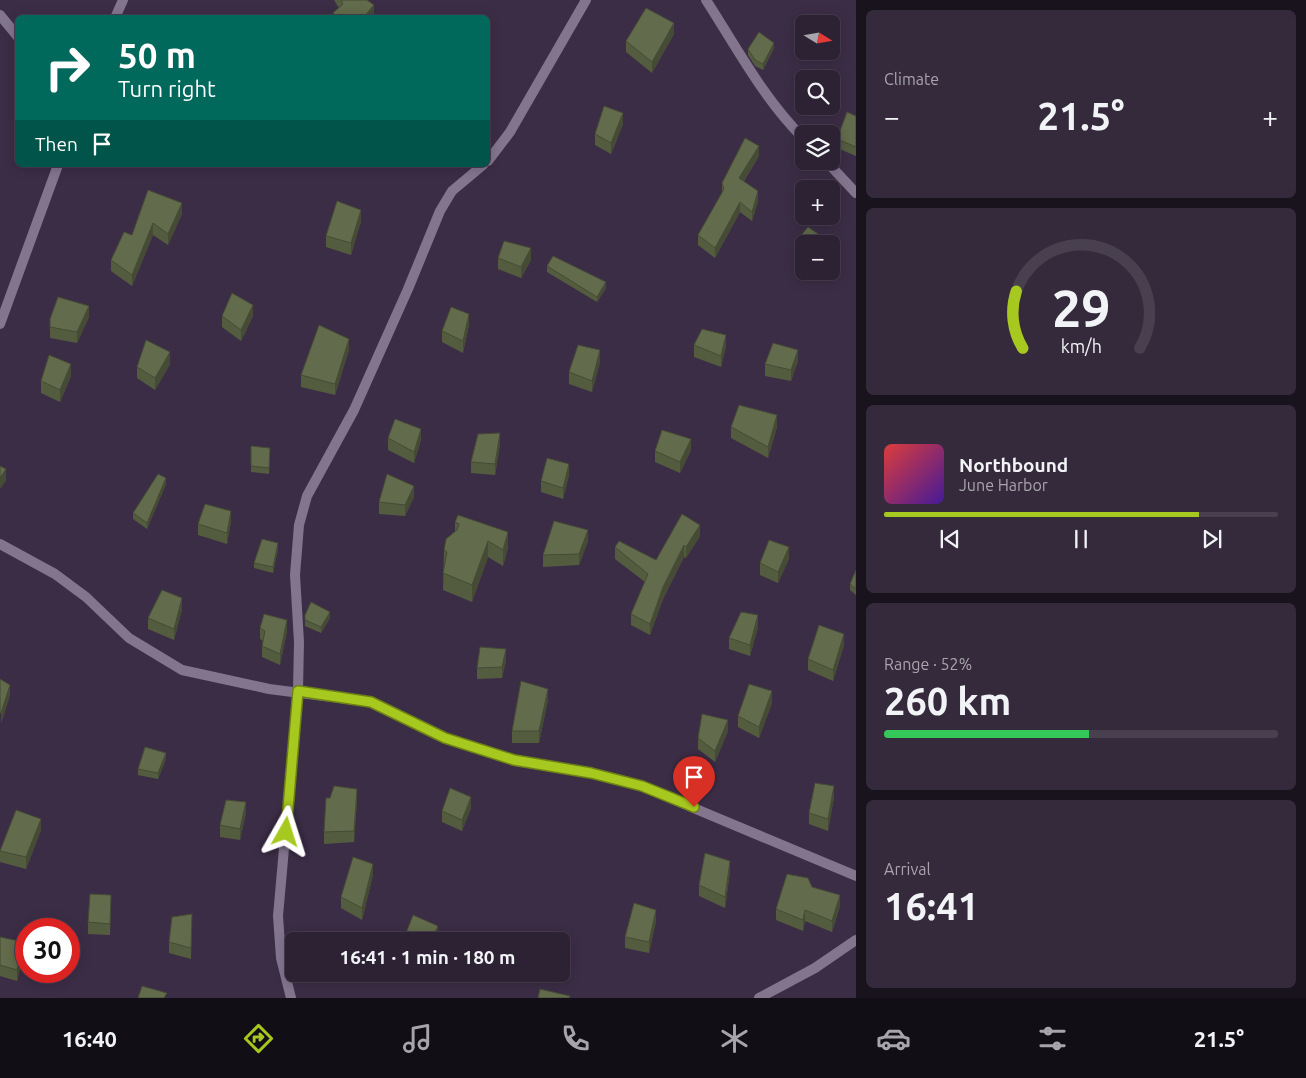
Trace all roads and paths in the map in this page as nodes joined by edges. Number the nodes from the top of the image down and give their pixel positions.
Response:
1 (123, 0) edge
2 (586, 0) edge
3 (706, 0) edge
4 (0, 15) edge
5 (116, 15) edge
6 (15, 33) edge
7 (795, 130) edge
8 (490, 158) edge
9 (57, 167) edge
10 (481, 167) edge
11 (834, 170) edge
12 (856, 194) edge
13 (0, 324) edge
14 (0, 544) edge
15 (298, 691) junction
16 (856, 876) edge
17 (856, 940) edge
18 (291, 998) edge
19 (759, 998) edge

1 - 5 street
2 - 8 street
3 - 7 street
4 - 6 street
9 - 13 street
10 - 15 street
11 - 12 street
14 - 15 street
15 - 16 street
15 - 18 street
17 - 19 street

